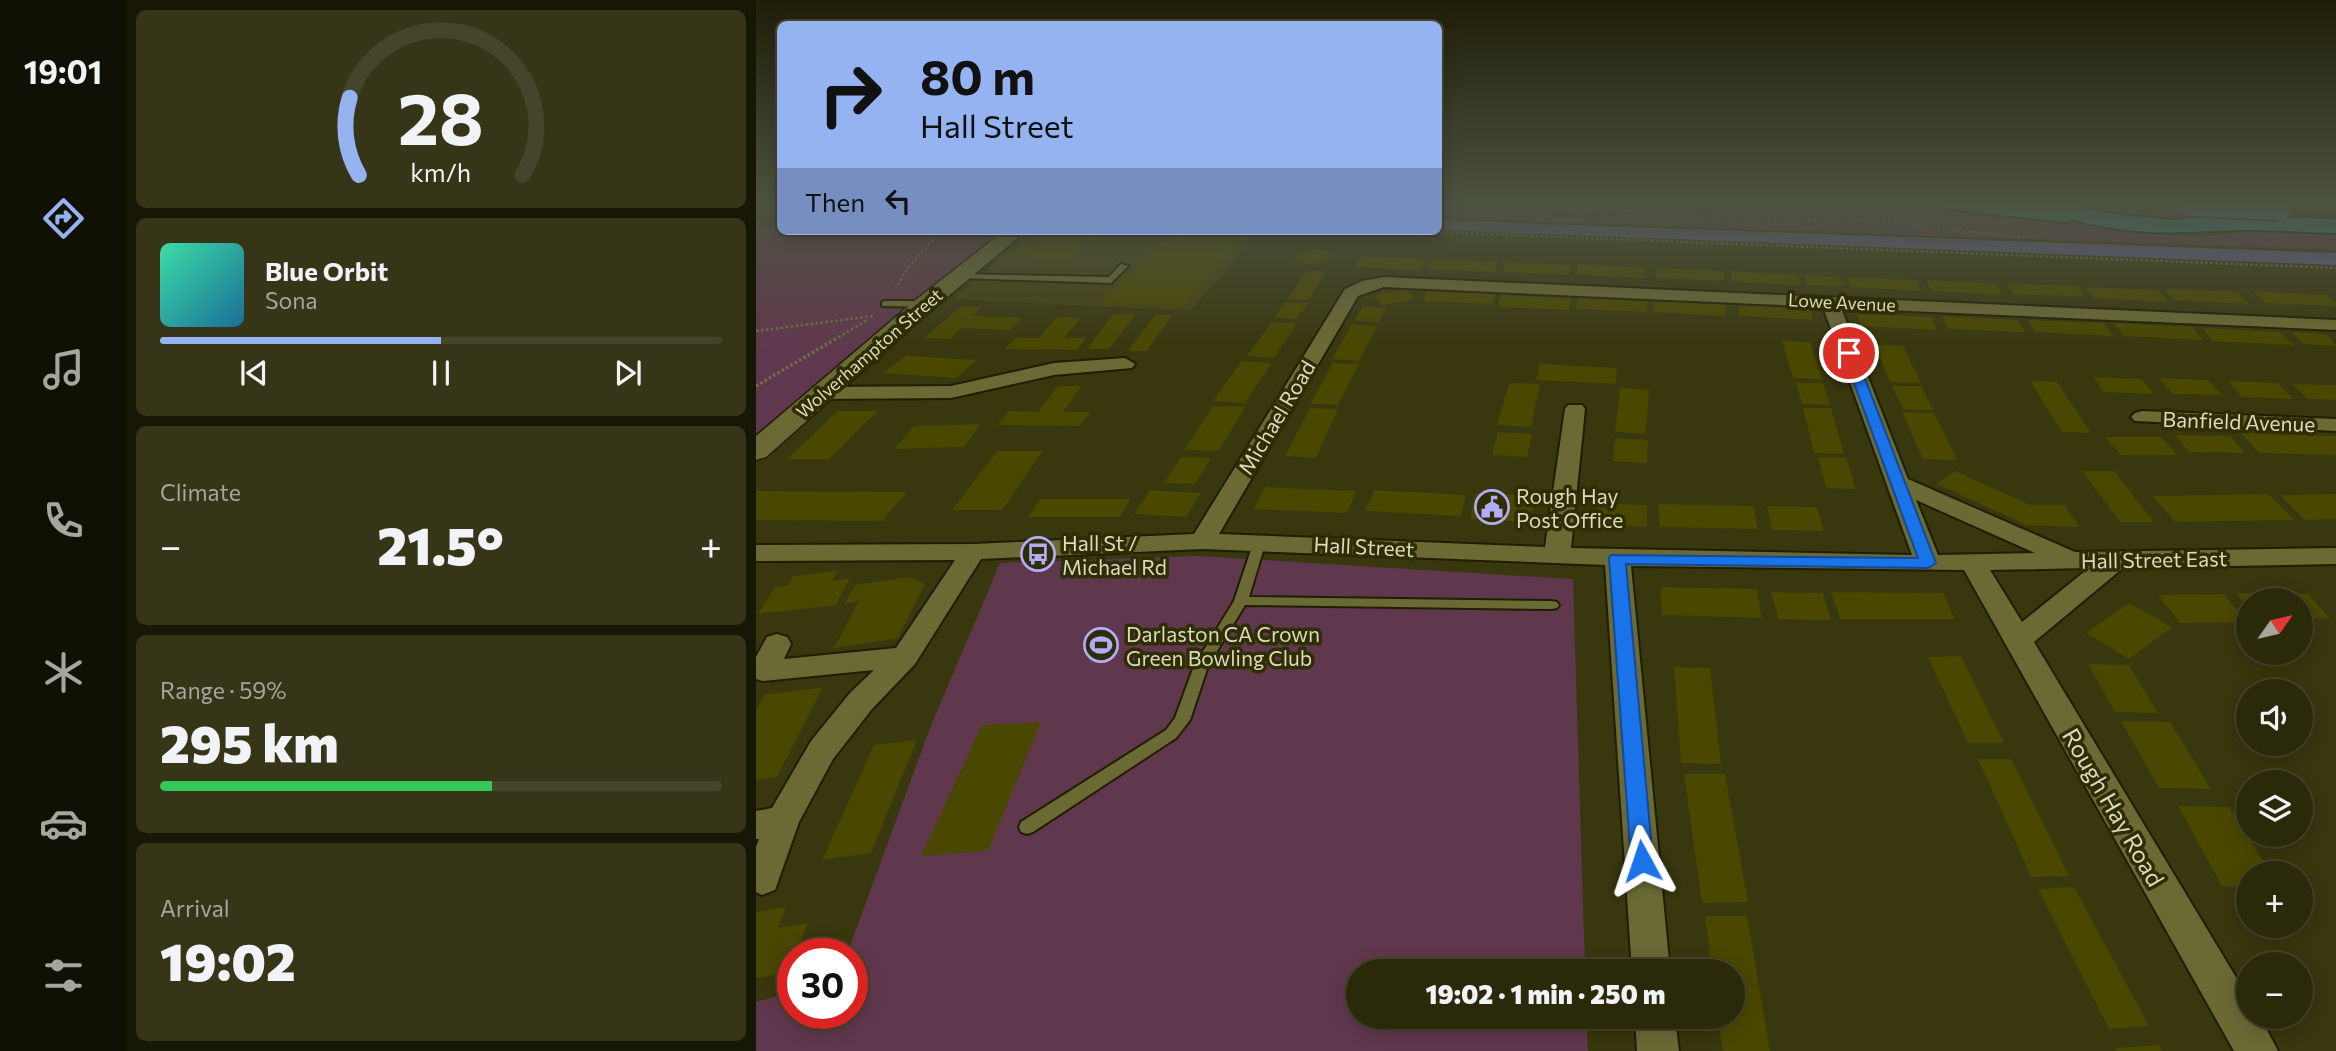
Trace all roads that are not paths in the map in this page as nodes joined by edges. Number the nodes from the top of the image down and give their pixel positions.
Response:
1 (991, 251) edge
2 (1124, 266) dead end
3 (960, 276) junction
4 (1350, 293) joint
5 (1830, 302) junction
6 (885, 304) road end
7 (917, 311) junction
8 (2336, 325) edge
9 (1125, 363) dead end
10 (821, 393) junction
11 (1575, 409) dead end
12 (2142, 417) dead end
13 (2336, 425) edge
14 (756, 451) edge
15 (1896, 482) junction
16 (1202, 541) junction
17 (1260, 541) junction
18 (974, 552) junction
19 (756, 553) edge
20 (1557, 556) junction
21 (2336, 556) edge
22 (1617, 558) junction
23 (2116, 560) junction
24 (2072, 561) junction
25 (1928, 563) junction
26 (1973, 563) junction
27 (1241, 601) junction
28 (1552, 605) dead end
29 (2017, 641) junction
30 (777, 644) dead end
31 (905, 657) junction
32 (769, 823) edge
33 (1027, 827) dead end
34 (762, 879) dead end
35 (1650, 959) edge
36 (1656, 1029) edge
37 (1658, 1051) edge
38 (2257, 1051) edge

1 - 3 street, Wolverhampton Street
2 - 3 lane
3 - 7 street, Wolverhampton Street
4 - 5 street, Lowe Avenue
4 - 16 street, Michael Road
5 - 8 street, Lowe Avenue
5 - 15 street
6 - 7 lane
7 - 10 street, Wolverhampton Street
9 - 10 street
10 - 14 street, Wolverhampton Street
11 - 20 street
12 - 13 street, Banfield Avenue
15 - 24 street
15 - 25 street
16 - 17 street, Hall Street
16 - 18 street, Hall Street
17 - 20 street, Hall Street
17 - 27 lane
18 - 19 street, Hall Street
18 - 31 street
20 - 22 street, Hall Street
21 - 23 street, Hall Street East
22 - 25 street, Hall Street
22 - 35 street
23 - 24 street, Hall Street East
23 - 29 street
24 - 26 street, Hall Street East
25 - 26 street, Hall Street
26 - 29 street, Rough Hay Road
27 - 28 lane
27 - 33 lane
29 - 38 street, Rough Hay Road
30 - 31 street
31 - 32 street
32 - 34 street
36 - 37 street

